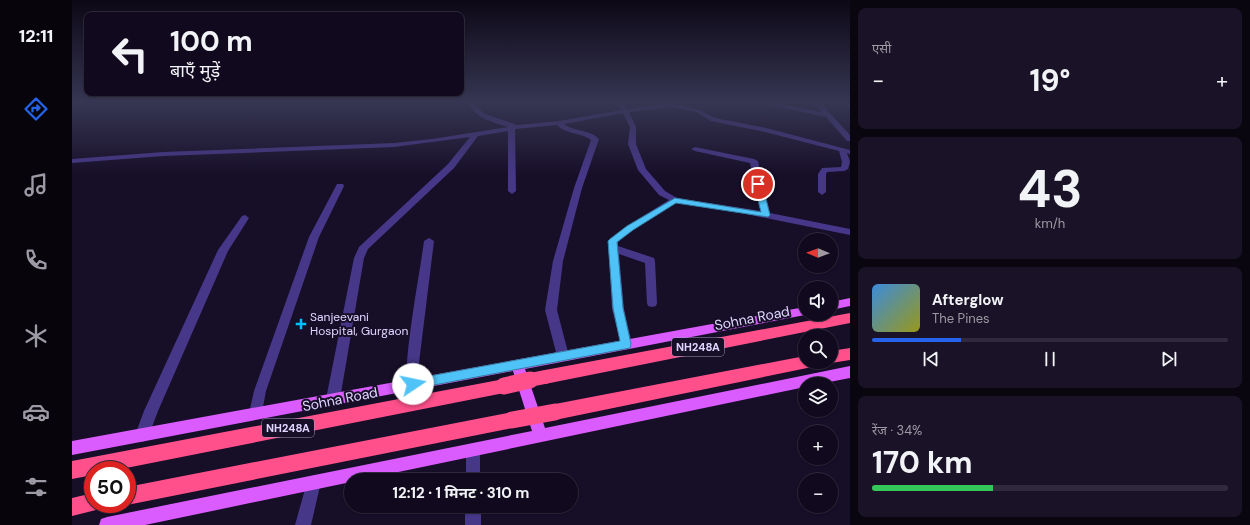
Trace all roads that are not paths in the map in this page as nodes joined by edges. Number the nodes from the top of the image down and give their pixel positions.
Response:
1 (511, 126) edge
2 (528, 126) edge
3 (562, 126) edge
4 (633, 126) edge
5 (747, 126) edge
6 (840, 126) edge
7 (515, 128) junction
8 (476, 134) junction
9 (849, 136) edge
10 (695, 149) dead end
11 (846, 151) edge
12 (72, 161) edge
13 (340, 186) dead end
14 (512, 191) dead end
15 (822, 192) dead end
16 (675, 200) junction
17 (766, 215) junction
18 (245, 218) dead end
19 (850, 232) edge
20 (429, 241) dead end
21 (613, 248) junction
22 (850, 302) edge
23 (652, 303) dead end
24 (838, 305) edge
25 (798, 312) edge
26 (850, 318) edge
27 (626, 344) junction
28 (850, 354) edge
29 (563, 356) junction
30 (838, 356) edge
31 (517, 364) junction
32 (798, 364) edge
33 (850, 372) edge
34 (413, 384) junction
35 (333, 399) junction
36 (256, 413) junction
37 (142, 435) junction
38 (541, 436) junction
39 (72, 448) edge
40 (472, 450) junction
41 (72, 470) edge
42 (472, 473) edge
43 (314, 482) junction
44 (136, 494) edge
45 (84, 504) edge
46 (72, 506) edge
47 (472, 513) edge
48 (109, 525) edge
49 (303, 525) edge
50 (472, 525) edge

1 - 7 street
2 - 7 street
3 - 29 street
4 - 16 street
5 - 11 street
6 - 9 street
7 - 8 street
7 - 14 street
8 - 12 street
8 - 35 street
10 - 17 street
11 - 15 street
13 - 36 street
16 - 17 street
16 - 21 street
17 - 19 street
18 - 37 street
20 - 34 street
21 - 23 street
21 - 27 street
22 - 24 main road
25 - 27 main road
26 - 41 highway, Sohna Road / NH248A, bridge
27 - 29 main road
28 - 30 highway
29 - 31 main road
31 - 34 main road
31 - 38 main road
32 - 44 highway, bridge
33 - 38 main road
34 - 35 main road
35 - 36 main road
36 - 37 main road
37 - 39 main road
38 - 40 main road
40 - 42 street
40 - 43 main road
43 - 48 main road
43 - 49 street
45 - 46 highway
47 - 50 street

